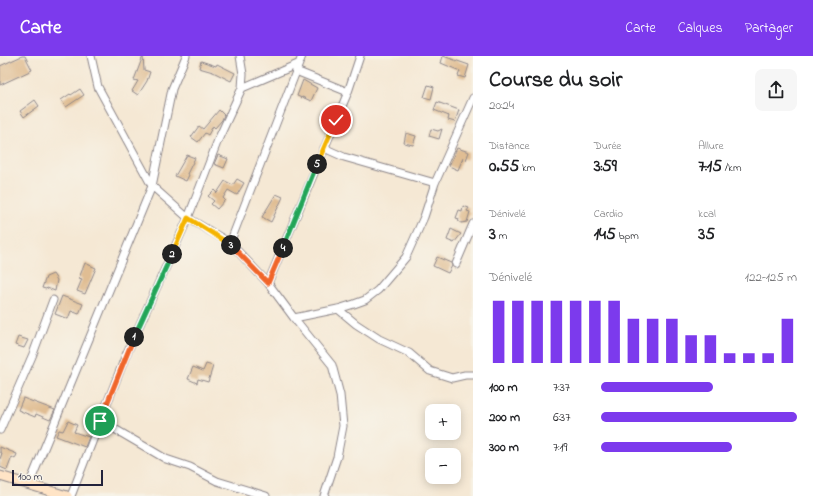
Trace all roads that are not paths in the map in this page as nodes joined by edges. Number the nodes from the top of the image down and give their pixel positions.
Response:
1 (91, 56) edge
2 (186, 56) edge
3 (240, 56) edge
4 (302, 56) edge
5 (360, 56) edge
6 (297, 68) junction
7 (242, 88) junction
8 (348, 92) junction
9 (473, 98) edge
10 (324, 148) junction
11 (435, 183) junction
12 (152, 186) junction
13 (188, 218) junction
14 (473, 224) edge
15 (230, 243) junction
16 (456, 264) dead end
17 (268, 283) junction
18 (54, 300) dead end
19 (338, 309) junction
20 (294, 318) junction
21 (473, 375) edge
22 (100, 421) junction
23 (0, 430) edge
24 (0, 476) edge
25 (29, 485) junction
26 (62, 495) edge
27 (71, 496) edge
28 (266, 496) edge
29 (324, 496) edge

1 - 12 street
2 - 12 street
3 - 7 street
4 - 6 street
5 - 8 street
6 - 7 street
6 - 8 street
6 - 15 street
7 - 13 street
8 - 10 street
9 - 11 street
10 - 11 street
10 - 17 street
11 - 19 street
12 - 13 street
12 - 25 street
13 - 15 street
13 - 22 street
14 - 16 street
15 - 17 street
17 - 20 street
18 - 23 street
19 - 20 street
19 - 21 street
20 - 29 street
22 - 27 street
22 - 28 street
24 - 25 street
25 - 26 street

